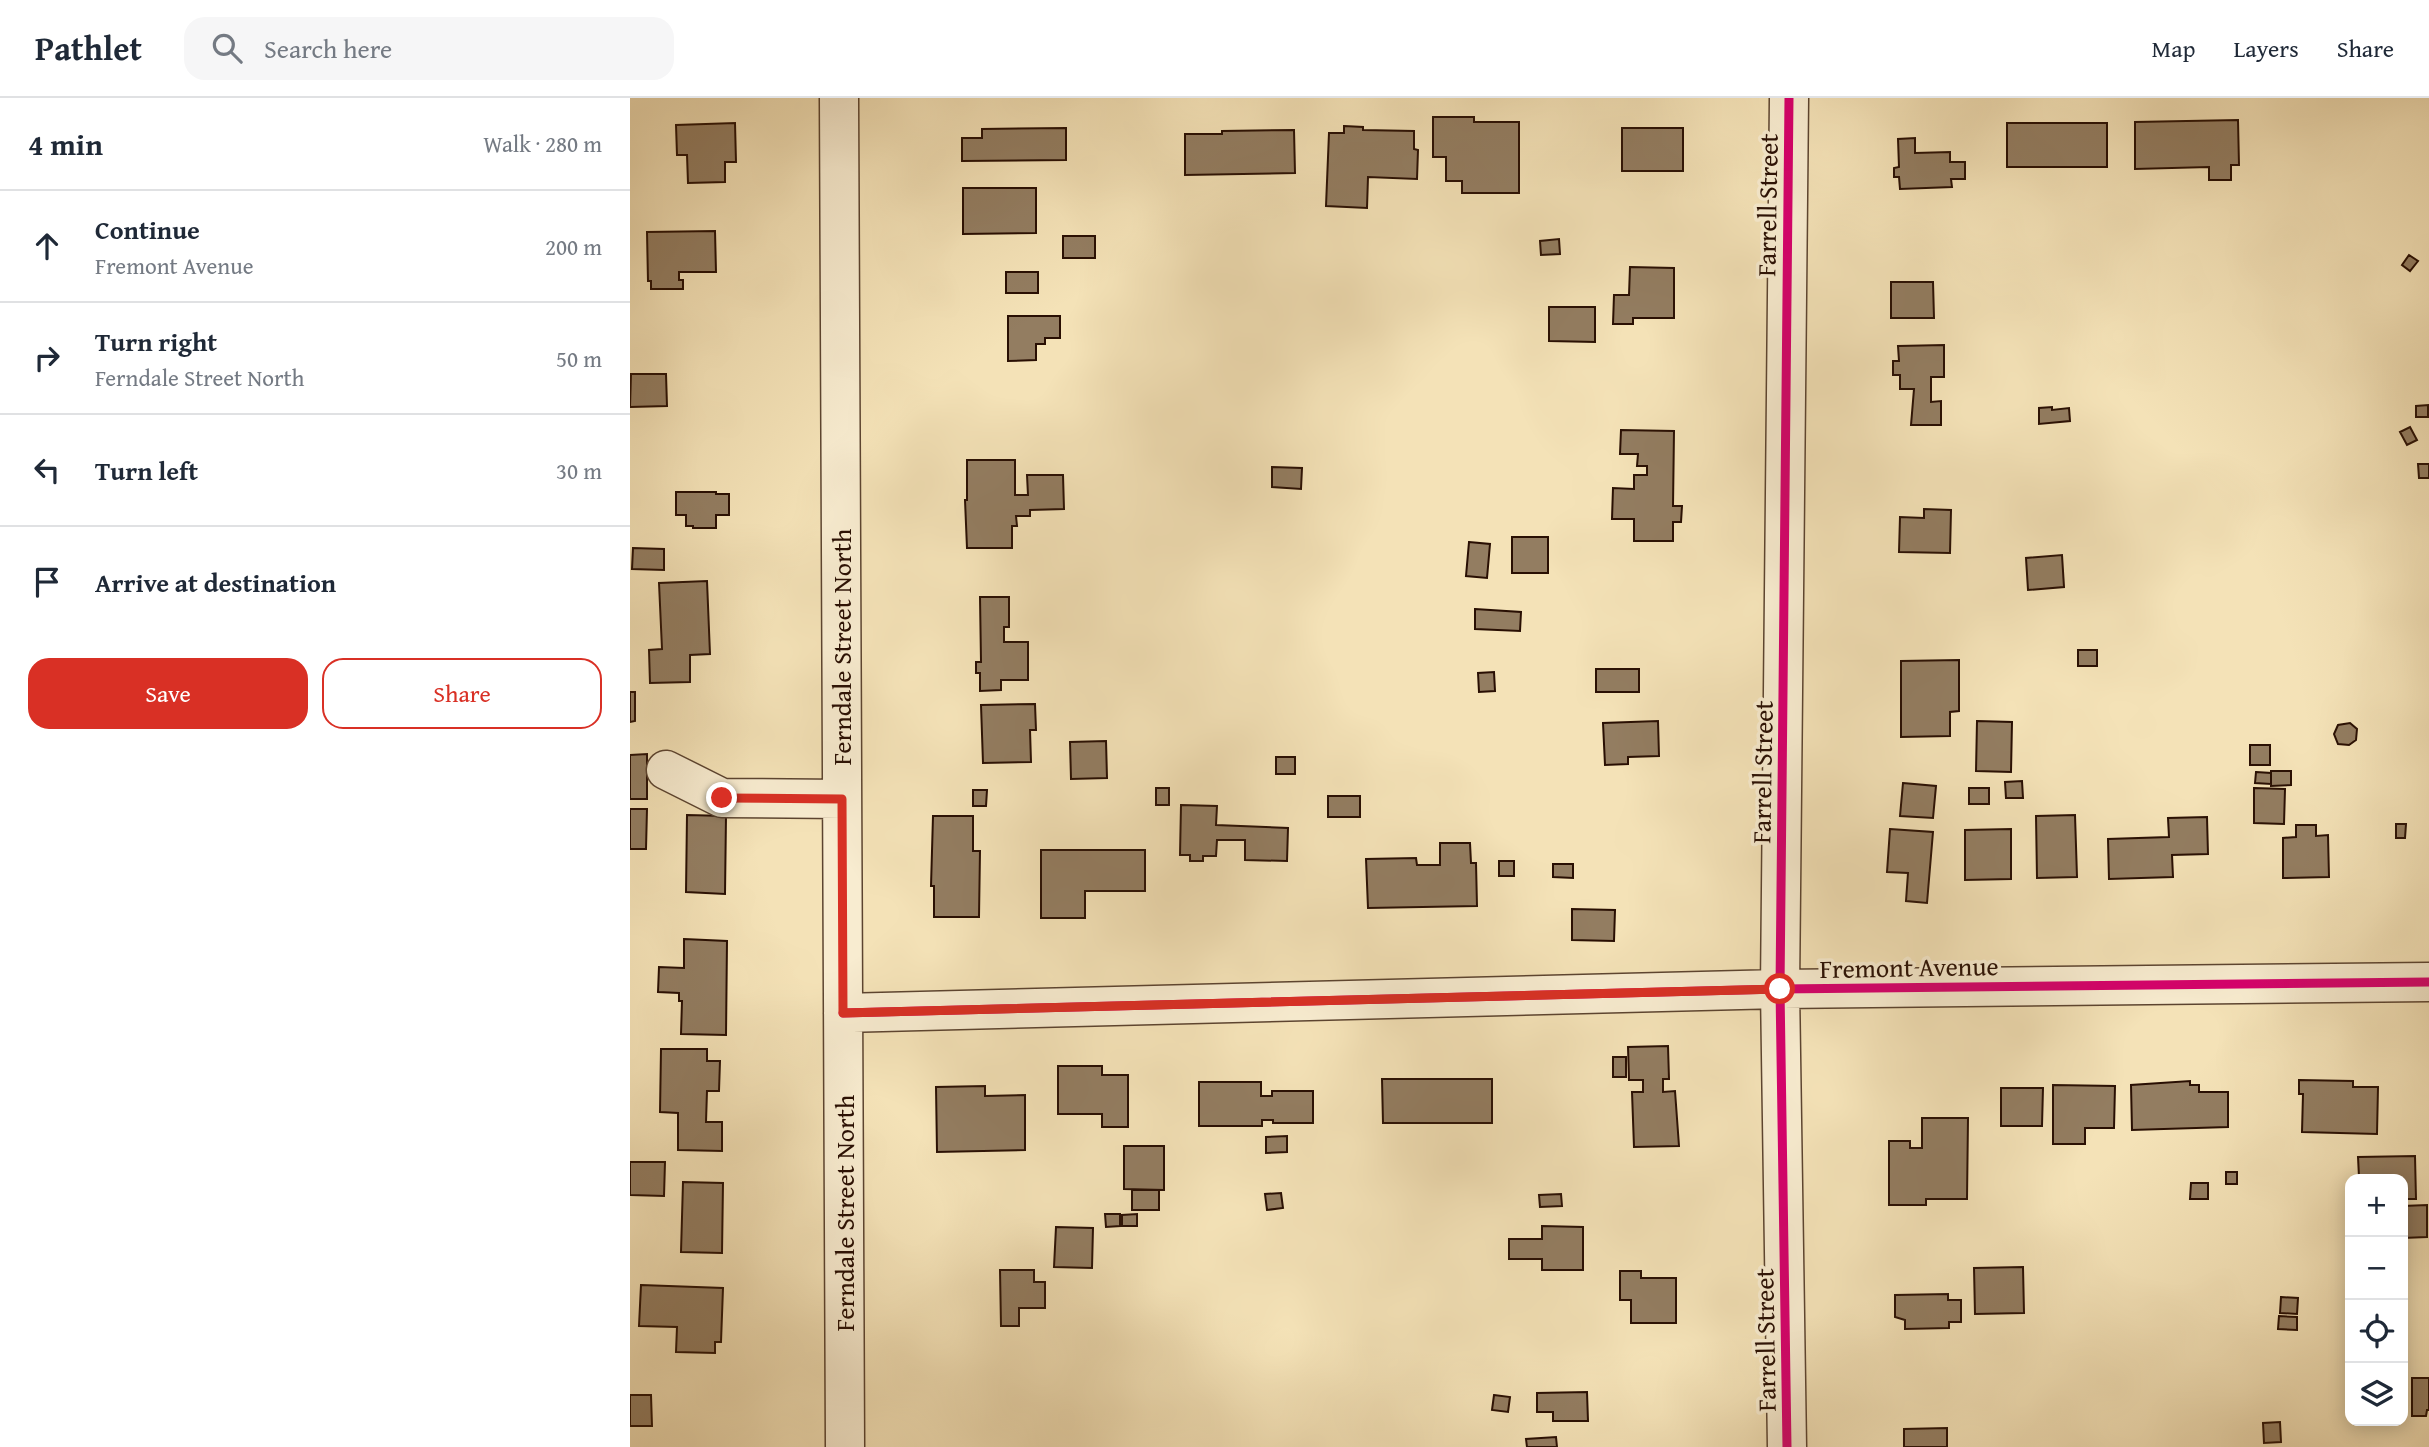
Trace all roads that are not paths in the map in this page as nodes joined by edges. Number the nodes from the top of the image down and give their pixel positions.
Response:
1 (839, 98) edge
2 (1789, 98) edge
3 (666, 769) dead end
4 (842, 799) junction
5 (2429, 982) edge
6 (1780, 989) junction
7 (843, 1013) junction
8 (845, 1447) edge
9 (1787, 1447) edge

1 - 4 street, Ferndale Street North
2 - 6 street, Farrell Street
3 - 4 street
4 - 7 street, Ferndale Street North
5 - 6 street, Fremont Avenue
6 - 7 street, Fremont Avenue
6 - 9 street, Farrell Street
7 - 8 street, Ferndale Street North

